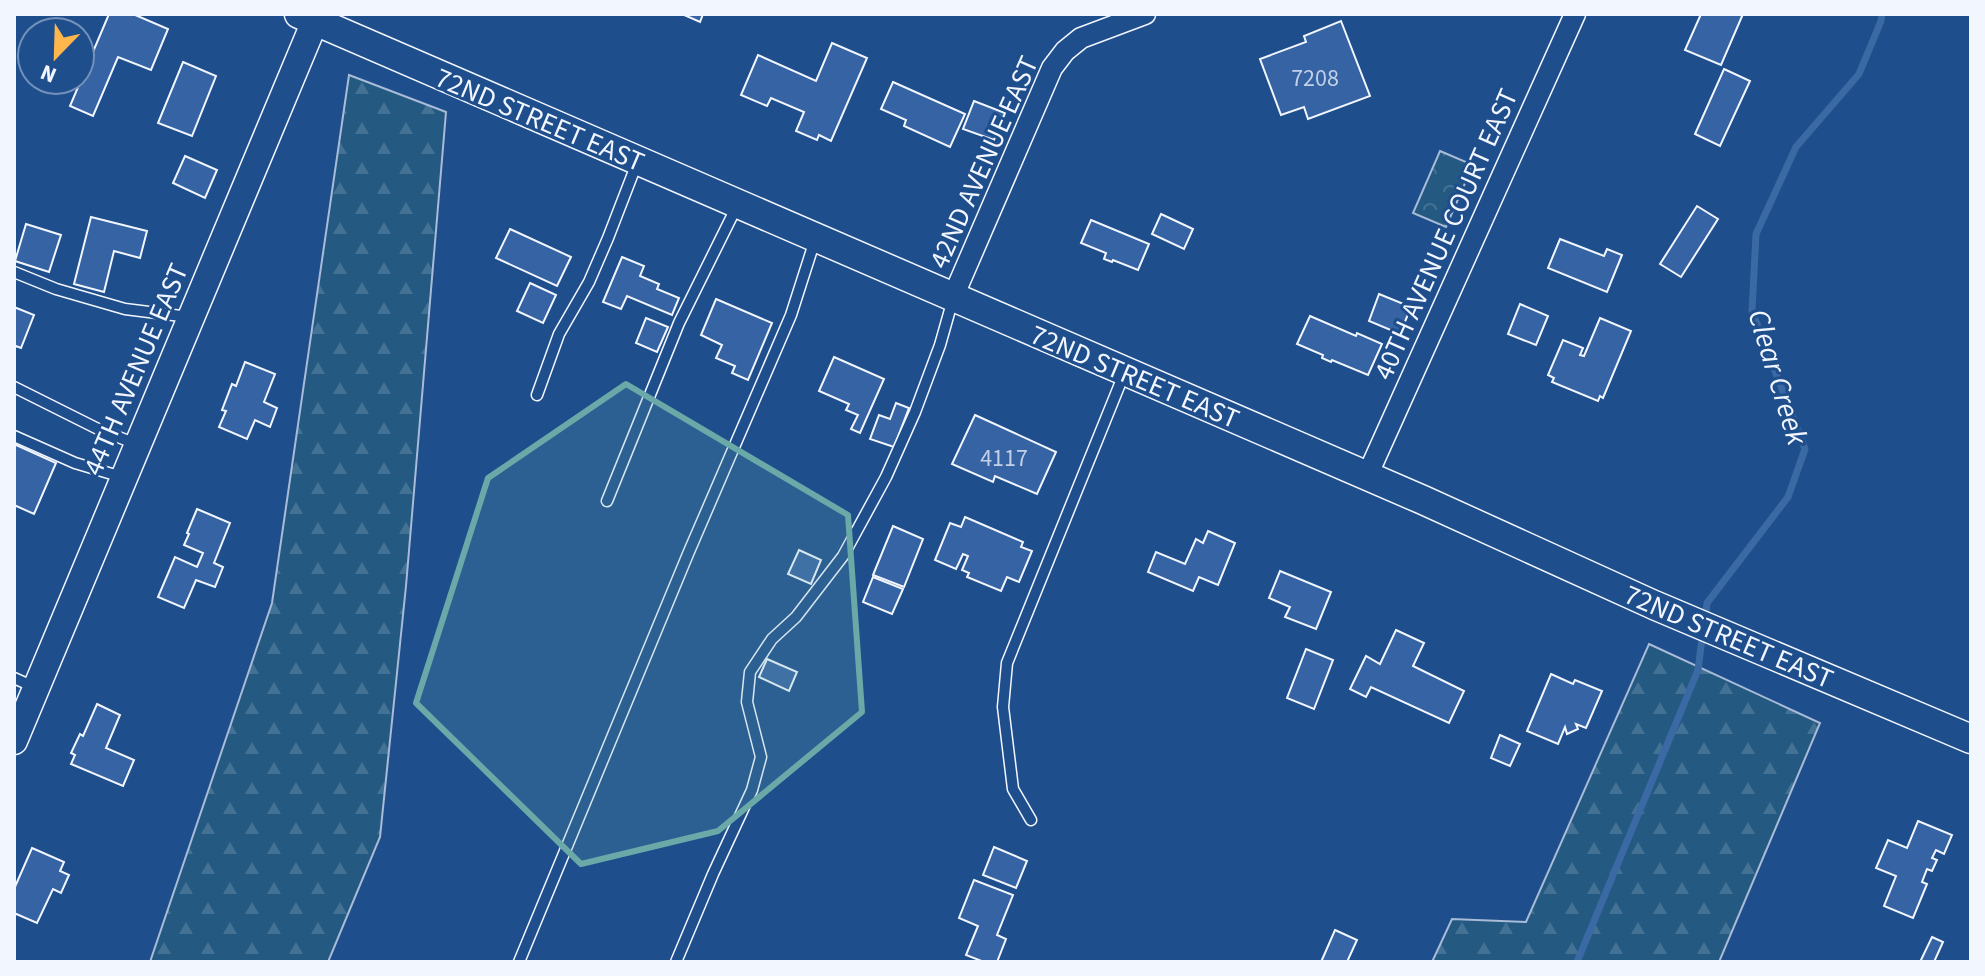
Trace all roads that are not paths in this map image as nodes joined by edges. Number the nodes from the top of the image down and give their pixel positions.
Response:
1 (1145, 14) edge
2 (1575, 14) edge
3 (307, 18) edge
4 (637, 161) junction
5 (737, 204) junction
6 (816, 238) junction
7 (14, 272) edge
8 (953, 297) junction
9 (191, 317) junction
10 (1125, 372) junction
11 (14, 387) edge
12 (537, 395) dead end
13 (14, 436) edge
14 (138, 445) junction
15 (1367, 476) junction
16 (124, 478) junction
17 (607, 501) dead end
18 (25, 683) edge
19 (1971, 739) edge
20 (14, 741) edge
21 (1031, 820) dead end
22 (519, 962) edge
23 (676, 962) edge

1 - 8 street, 42ND AVENUE EAST
2 - 15 street, 40TH AVENUE COURT EAST
3 - 4 main road, 72ND STREET EAST
3 - 9 street, 44TH AVENUE EAST
4 - 5 main road, 72ND STREET EAST
4 - 12 lane
5 - 6 main road, 72ND STREET EAST
5 - 17 lane
6 - 8 main road, 72ND STREET EAST
6 - 22 lane
7 - 9 lane
8 - 10 main road, 72ND STREET EAST
8 - 23 lane
9 - 14 street, 44TH AVENUE EAST
10 - 15 main road, 72ND STREET EAST
10 - 21 lane
11 - 14 lane
13 - 16 lane
14 - 16 street, 44TH AVENUE EAST
15 - 19 main road, 72ND STREET EAST
16 - 18 street, 44TH AVENUE EAST
18 - 20 street, 44TH AVENUE EAST

